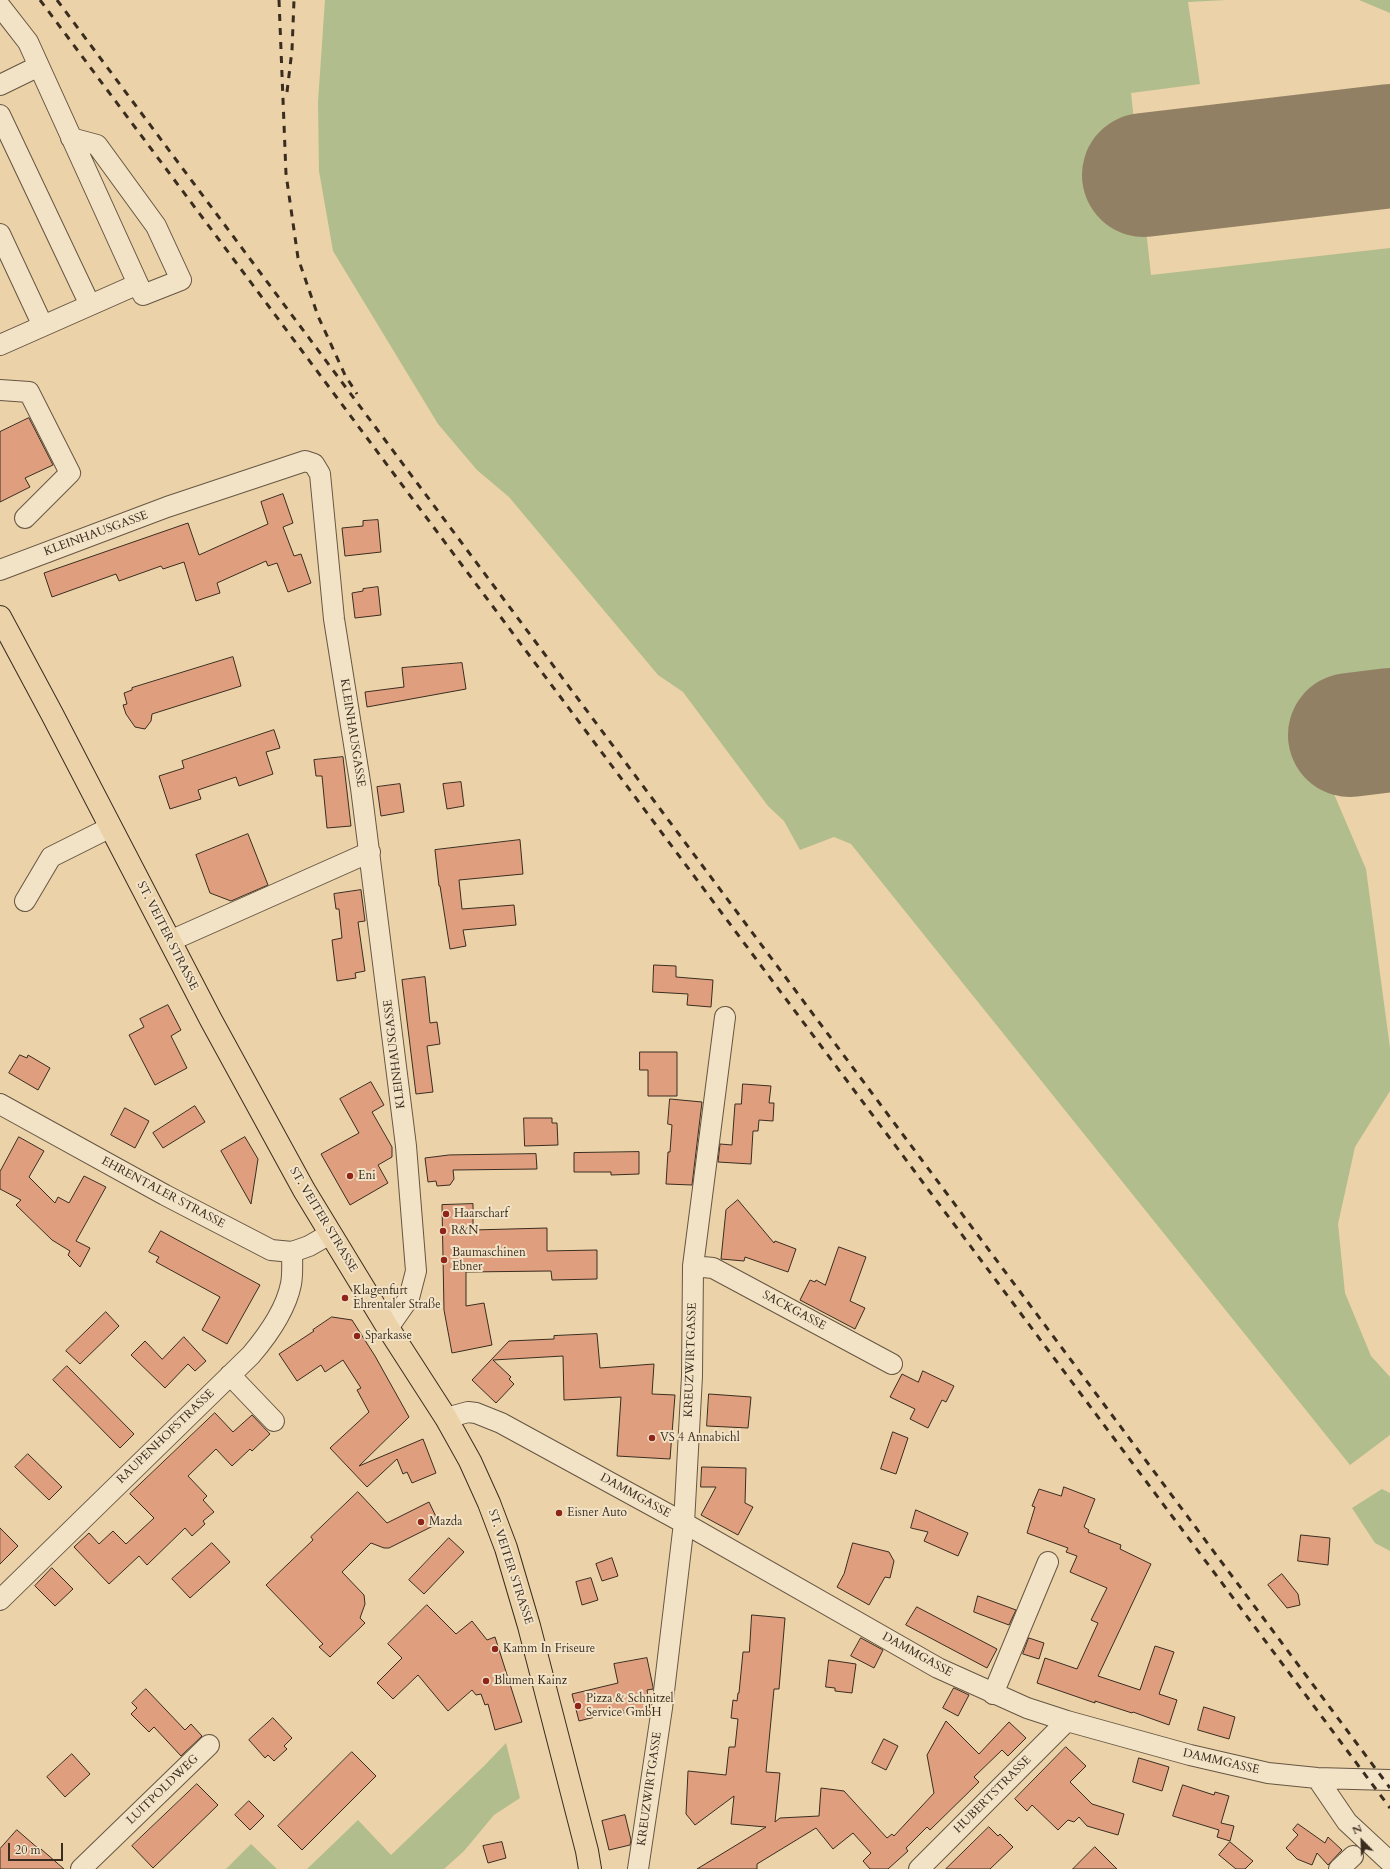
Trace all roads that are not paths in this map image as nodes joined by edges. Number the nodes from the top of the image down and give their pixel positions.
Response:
1 (0, 6) edge
2 (39, 66) junction
3 (0, 85) edge
4 (0, 115) edge
5 (71, 138) junction
6 (0, 234) edge
7 (138, 284) junction
8 (90, 305) junction
9 (43, 326) junction
10 (0, 345) edge
11 (0, 390) edge
12 (25, 518) dead end
13 (0, 570) edge
14 (0, 617) edge
15 (111, 827) junction
16 (370, 852) junction
17 (25, 901) dead end
18 (170, 941) junction
19 (725, 1017) dead end
20 (4, 1112) edge
21 (330, 1234) junction
22 (292, 1252) junction
23 (693, 1266) junction
24 (388, 1328) junction
25 (892, 1364) dead end
26 (230, 1375) junction
27 (446, 1418) junction
28 (274, 1421) dead end
29 (684, 1523) junction
30 (1048, 1562) dead end
31 (0, 1600) edge
32 (992, 1694) junction
33 (1067, 1721) junction
34 (209, 1745) dead end
35 (1317, 1778) junction
36 (1390, 1780) edge
37 (1353, 1856) dead end
38 (1390, 1862) edge
39 (82, 1869) edge
40 (590, 1869) edge
41 (638, 1869) edge
42 (919, 1869) edge
43 (1339, 1869) edge

1 - 2 street
2 - 3 street
2 - 5 street
4 - 8 street
5 - 7 street
5 - 7 street
6 - 9 street
7 - 8 street
8 - 9 street
9 - 10 street
11 - 12 street
13 - 16 street, KLEINHAUSGASSE
14 - 15 main road, ST. VEITER STRASSE
15 - 17 street
15 - 18 main road, ST. VEITER STRASSE
16 - 18 street
16 - 24 street, KLEINHAUSGASSE
18 - 21 main road, ST. VEITER STRASSE
19 - 23 street, KREUZWIRTGASSE
20 - 22 street, EHRENTALER STRASSE
21 - 22 street, EHRENTALER STRASSE
21 - 24 main road, ST. VEITER STRASSE
22 - 26 street, RAUPENHOFSTRASSE
23 - 25 street, SACKGASSE
23 - 29 street, KREUZWIRTGASSE
24 - 27 main road, ST. VEITER STRASSE
26 - 28 street
26 - 31 street, RAUPENHOFSTRASSE
27 - 29 street, DAMMGASSE
27 - 40 main road, ST. VEITER STRASSE
29 - 32 street, DAMMGASSE
29 - 41 street, KREUZWIRTGASSE
30 - 32 street
32 - 33 street, DAMMGASSE
33 - 35 street, DAMMGASSE
33 - 42 street, HUBERTSTRASSE
34 - 39 street, LUITPOLDWEG
35 - 36 street, DAMMGASSE
35 - 38 street
37 - 43 street

